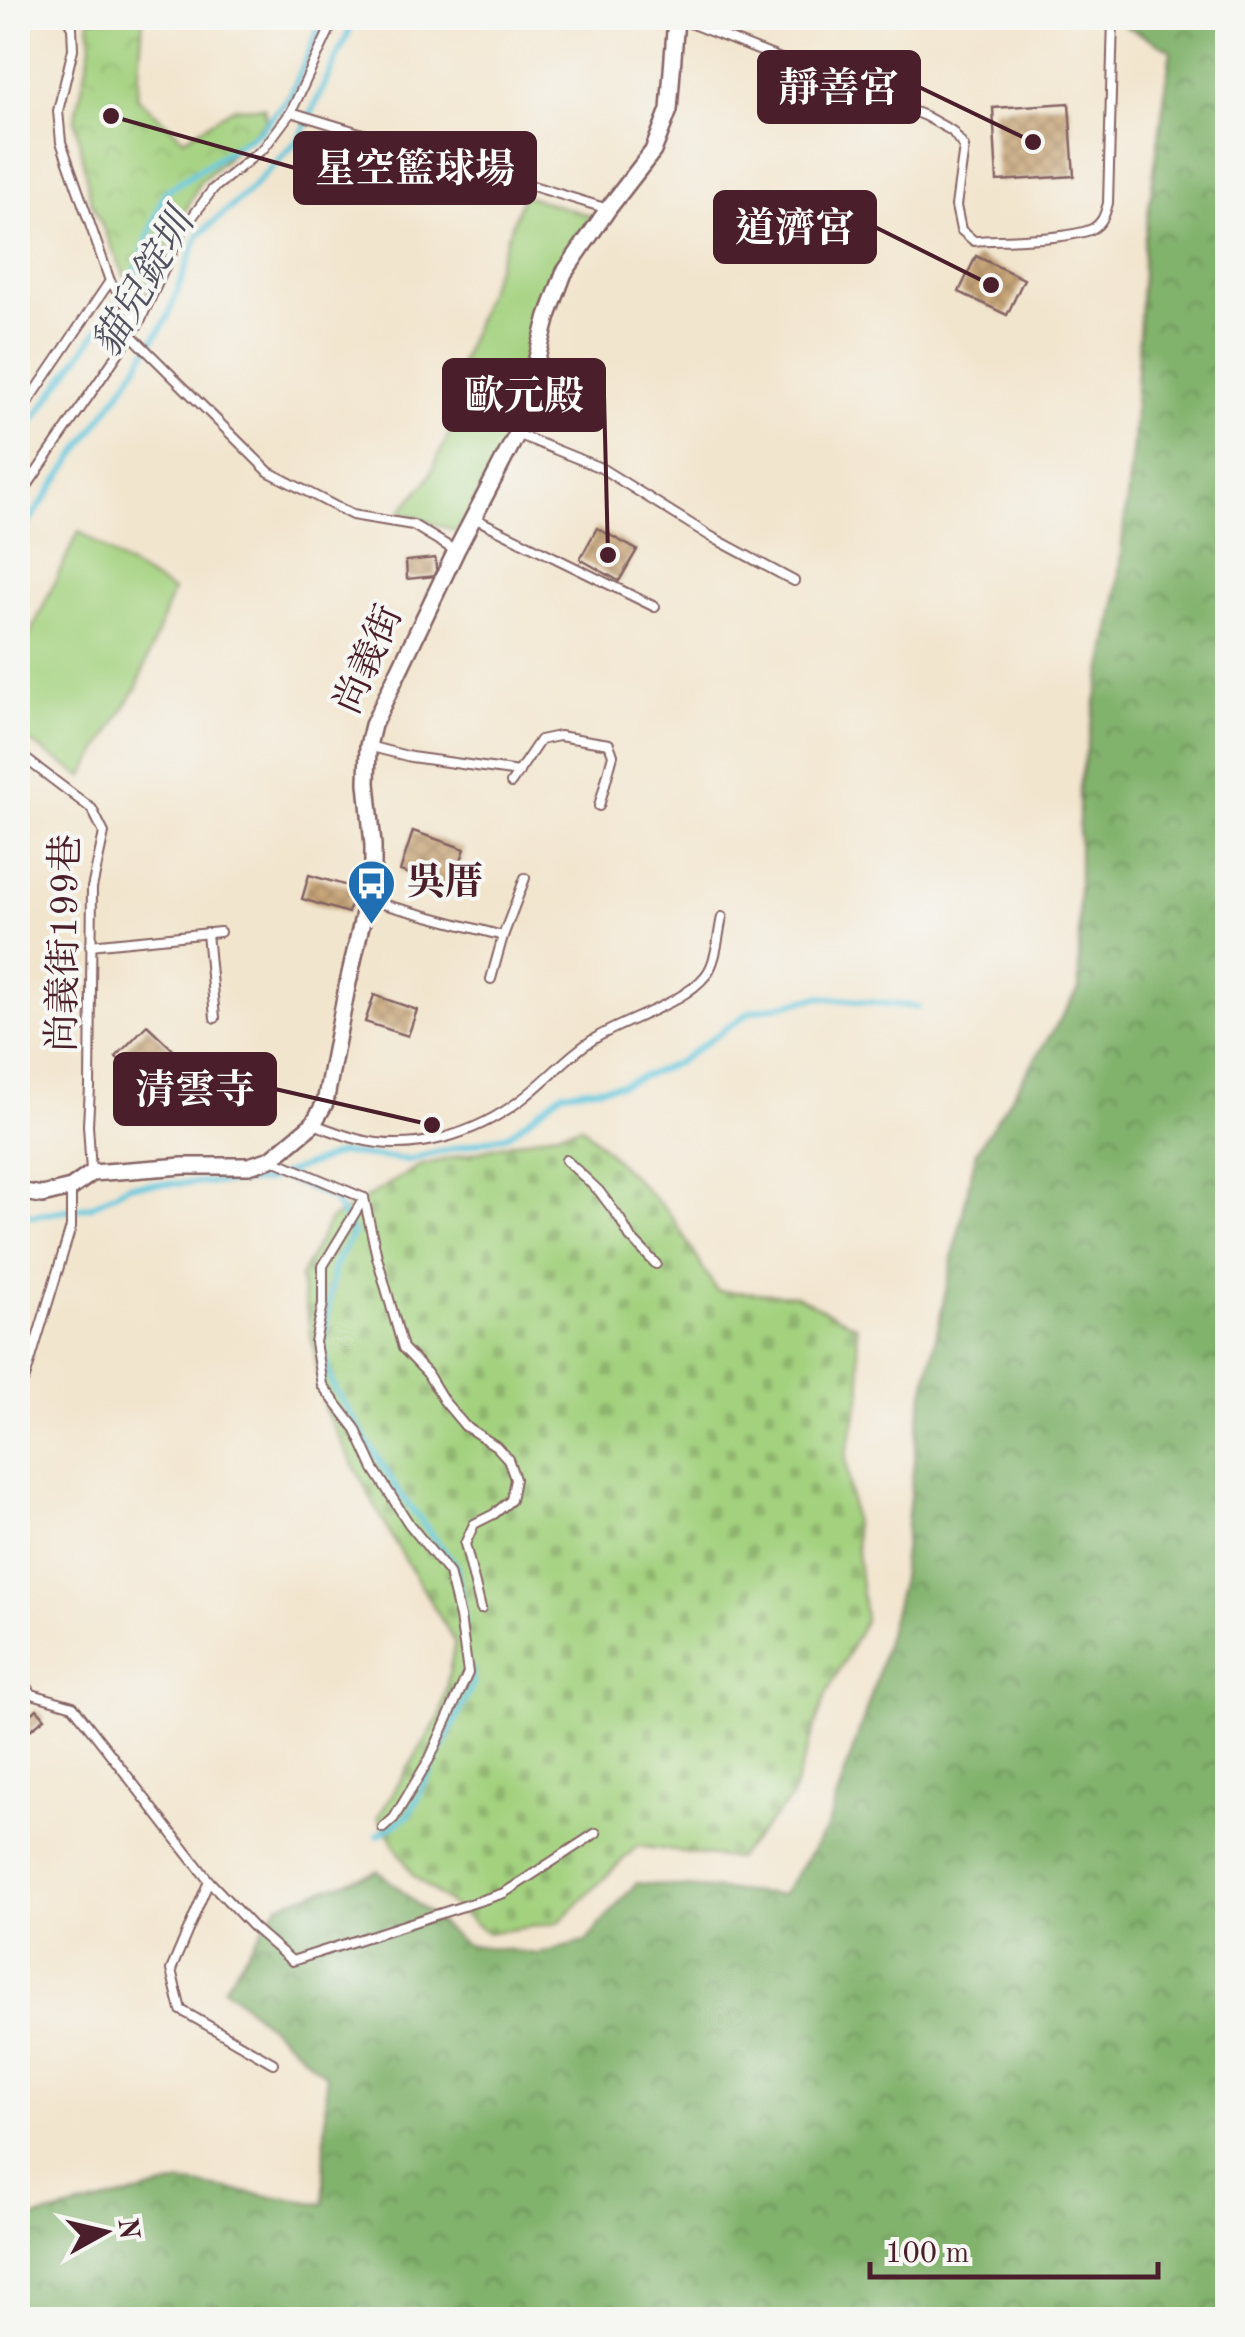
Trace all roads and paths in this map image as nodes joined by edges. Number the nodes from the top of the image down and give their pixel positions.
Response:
1 (66, 18) edge
2 (335, 18) edge
3 (676, 18) edge
4 (1113, 18) edge
5 (291, 112) junction
6 (608, 209) junction
7 (110, 281) junction
8 (139, 323) junction
9 (131, 335) junction
10 (18, 418) edge
11 (517, 434) junction
12 (18, 499) edge
13 (474, 518) junction
14 (456, 551) junction
15 (794, 581) dead end
16 (656, 607) dead end
17 (368, 746) junction
18 (18, 753) edge
19 (519, 772) junction
20 (511, 783) dead end
21 (599, 806) dead end
22 (524, 878) dead end
23 (366, 900) junction
24 (722, 917) dead end
25 (220, 932) dead end
26 (207, 934) junction
27 (503, 936) junction
28 (90, 944) junction
29 (491, 979) dead end
30 (216, 1018) dead end
31 (313, 1124) junction
32 (566, 1160) dead end
33 (276, 1161) junction
34 (92, 1173) junction
35 (71, 1188) junction
36 (18, 1192) edge
37 (364, 1198) junction
38 (656, 1264) dead end
39 (18, 1390) edge
40 (481, 1609) dead end
41 (18, 1676) edge
42 (383, 1828) dead end
43 (596, 1833) dead end
44 (209, 1881) junction
45 (272, 2064) dead end

1 - 7 lane
2 - 5 lane
3 - 4 lane
3 - 6 street, 尚義街
5 - 6 lane
5 - 8 lane
6 - 11 street, 尚義街
7 - 8 lane
7 - 10 lane
8 - 9 lane
9 - 12 lane
9 - 14 lane
11 - 13 street, 尚義街
11 - 15 lane
13 - 14 street, 尚義街
13 - 16 lane
14 - 17 street, 尚義街
17 - 19 lane
17 - 23 street, 尚義街
18 - 28 lane, 尚義街199巷
19 - 20 lane
19 - 21 lane
22 - 27 lane
23 - 27 lane
23 - 31 street, 尚義街
24 - 31 lane
25 - 26 lane
26 - 28 lane
26 - 30 lane
27 - 29 lane
28 - 34 lane, 尚義街199巷
31 - 33 street
32 - 38 lane
33 - 34 street
33 - 37 lane
34 - 35 street
35 - 36 street
35 - 39 lane
37 - 40 lane
37 - 42 lane
41 - 44 lane
43 - 44 lane
44 - 45 lane

